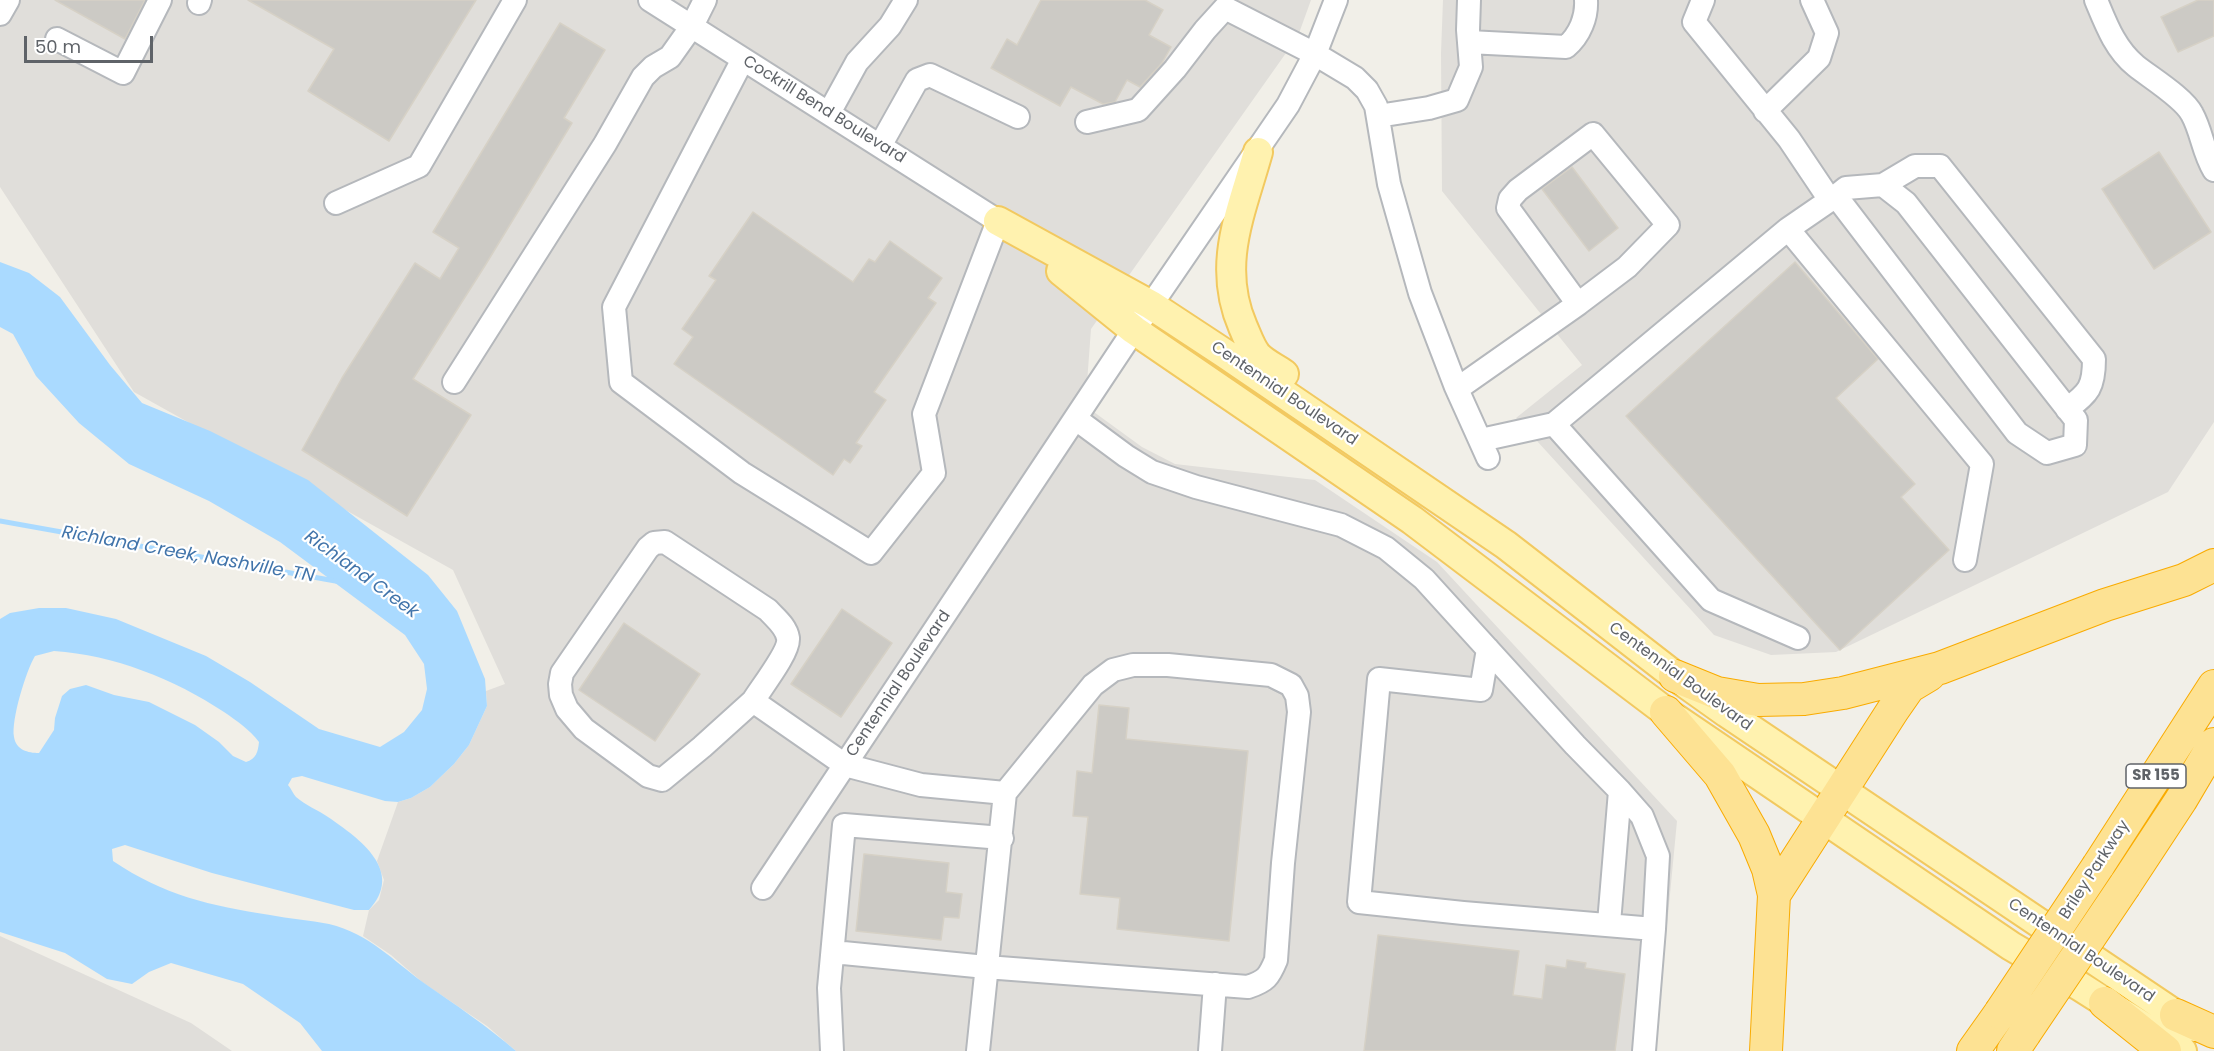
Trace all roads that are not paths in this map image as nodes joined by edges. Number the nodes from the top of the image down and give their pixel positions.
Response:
1 (8, 0) edge
2 (160, 0) edge
3 (515, 0) edge
4 (650, 0) edge
5 (705, 0) edge
6 (906, 0) edge
7 (1336, 0) edge
8 (1469, 0) edge
9 (1586, 0) edge
10 (1702, 0) edge
11 (1812, 0) edge
12 (2096, 0) edge
13 (0, 14) edge
14 (692, 26) junction
15 (57, 39) dead end
16 (1469, 42) junction
17 (1315, 54) junction
18 (743, 59) junction
19 (1765, 111) junction
20 (829, 113) junction
21 (1377, 116) junction
22 (1018, 117) dead end
23 (1087, 122) dead end
24 (880, 146) junction
25 (1258, 152) junction
26 (2214, 170) edge
27 (1883, 185) junction
28 (1833, 198) junction
29 (336, 203) dead end
30 (999, 221) junction
31 (1788, 229) junction
32 (1578, 304) junction
33 (1151, 305) junction
34 (1134, 330) junction
35 (454, 382) dead end
36 (1457, 390) junction
37 (2067, 409) junction
38 (1076, 419) junction
39 (1554, 424) junction
40 (1506, 545) junction
41 (1965, 560) dead end
42 (2214, 565) edge
43 (1798, 638) dead end
44 (1488, 650) junction
45 (1940, 668) junction
46 (1675, 676) junction
47 (2214, 686) edge
48 (753, 701) junction
49 (1666, 712) junction
50 (2214, 744) edge
51 (845, 765) junction
52 (2214, 770) edge
53 (1842, 790) junction
54 (1620, 791) junction
55 (1005, 793) junction
56 (2181, 800) junction
57 (816, 808) junction
58 (1824, 818) junction
59 (844, 825) junction
60 (1002, 838) junction
61 (763, 888) dead end
62 (1774, 895) junction
63 (1609, 923) junction
64 (1654, 929) junction
65 (832, 952) junction
66 (986, 967) junction
67 (1215, 984) junction
68 (2105, 1003) junction
69 (2176, 1015) junction
70 (2214, 1032) edge
71 (2214, 1040) edge
72 (2019, 1042) edge
73 (832, 1051) edge
74 (978, 1051) edge
75 (1210, 1051) edge
76 (1644, 1051) edge
77 (1766, 1051) edge
78 (1973, 1051) edge
79 (2165, 1051) edge
80 (2182, 1051) edge

1 - 13 street
2 - 15 street
3 - 29 street
4 - 14 street, Cockrill Bend Boulevard
5 - 14 street
6 - 20 street
7 - 17 street, Centennial Boulevard
8 - 16 street
9 - 16 street
10 - 19 street
11 - 19 street
12 - 26 street
14 - 18 street, Cockrill Bend Boulevard
14 - 35 street
16 - 21 street
17 - 21 street
17 - 23 street
17 - 25 street, Centennial Boulevard
18 - 20 street, Cockrill Bend Boulevard
18 - 30 street
19 - 28 street
20 - 24 street, Cockrill Bend Boulevard
21 - 36 street
22 - 24 street
24 - 30 street, Cockrill Bend Boulevard
25 - 33 street, Centennial Boulevard
25 - 40 main road
27 - 28 street
27 - 37 street
27 - 37 street
28 - 31 street
28 - 37 street
30 - 33 main road, Centennial Boulevard
30 - 34 main road, Centennial Boulevard
31 - 39 street
31 - 41 street
32 - 32 street
32 - 36 street
33 - 34 street, Centennial Boulevard
33 - 40 main road, Centennial Boulevard
34 - 38 street, Centennial Boulevard
34 - 49 main road, Centennial Boulevard
36 - 39 street
38 - 44 street
38 - 51 street, Centennial Boulevard
39 - 43 street
40 - 46 main road, Centennial Boulevard
42 - 45 highway
44 - 54 street
44 - 63 street
45 - 46 highway
45 - 53 highway
46 - 53 main road, Centennial Boulevard
47 - 78 highway, Briley Parkway / SR 155, bridge
48 - 48 street
48 - 51 street
49 - 58 main road, Centennial Boulevard
49 - 62 highway
50 - 56 highway, Briley Parkway / SR 155
51 - 55 street
51 - 57 street, Centennial Boulevard
52 - 56 highway
53 - 58 highway
53 - 69 main road, Centennial Boulevard
54 - 63 street
54 - 64 street
55 - 60 street
55 - 67 street
56 - 72 highway, Briley Parkway / SR 155, bridge
57 - 59 street
57 - 61 street, Centennial Boulevard
58 - 62 highway
58 - 68 main road, Centennial Boulevard
59 - 60 street
59 - 65 street
60 - 66 street
62 - 77 highway
63 - 64 street
64 - 76 street
65 - 66 street
65 - 73 street
66 - 67 street
66 - 74 street
67 - 75 street
68 - 79 highway
68 - 80 main road, Centennial Boulevard
69 - 70 highway
69 - 71 main road, Centennial Boulevard

